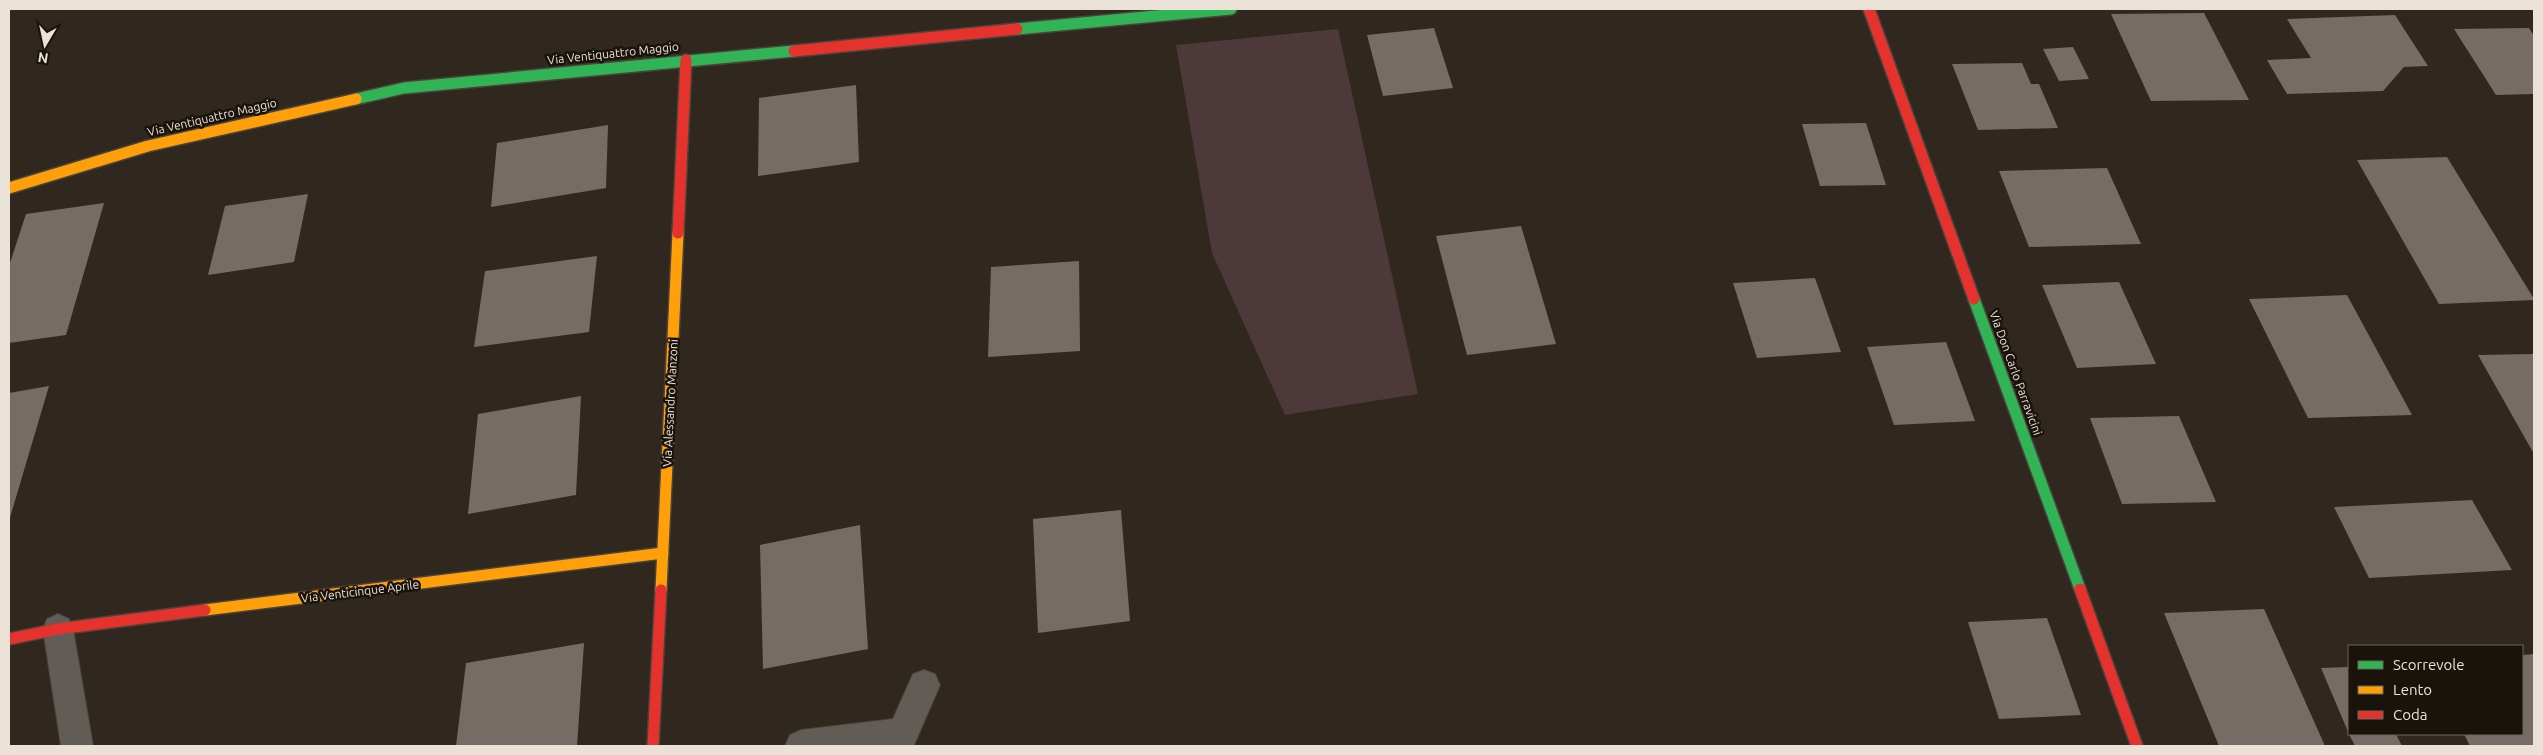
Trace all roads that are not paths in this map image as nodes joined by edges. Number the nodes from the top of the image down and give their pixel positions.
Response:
1 (1231, 9) edge
2 (1869, 9) edge
3 (686, 60) junction
4 (9, 188) edge
5 (663, 553) junction
6 (58, 629) junction
7 (9, 639) edge
8 (924, 685) dead end
9 (76, 746) edge
10 (653, 746) edge
11 (801, 746) edge
12 (2137, 746) edge

1 - 3 street, Via Ventiquattro Maggio
2 - 12 street, Via Don Carlo Parravicini
3 - 4 street, Via Ventiquattro Maggio
3 - 5 street, Via Alessandro Manzoni
5 - 6 street, Via Venticinque Aprile
5 - 10 street, Via Alessandro Manzoni
6 - 7 street, Via Venticinque Aprile
6 - 9 street
8 - 11 street

